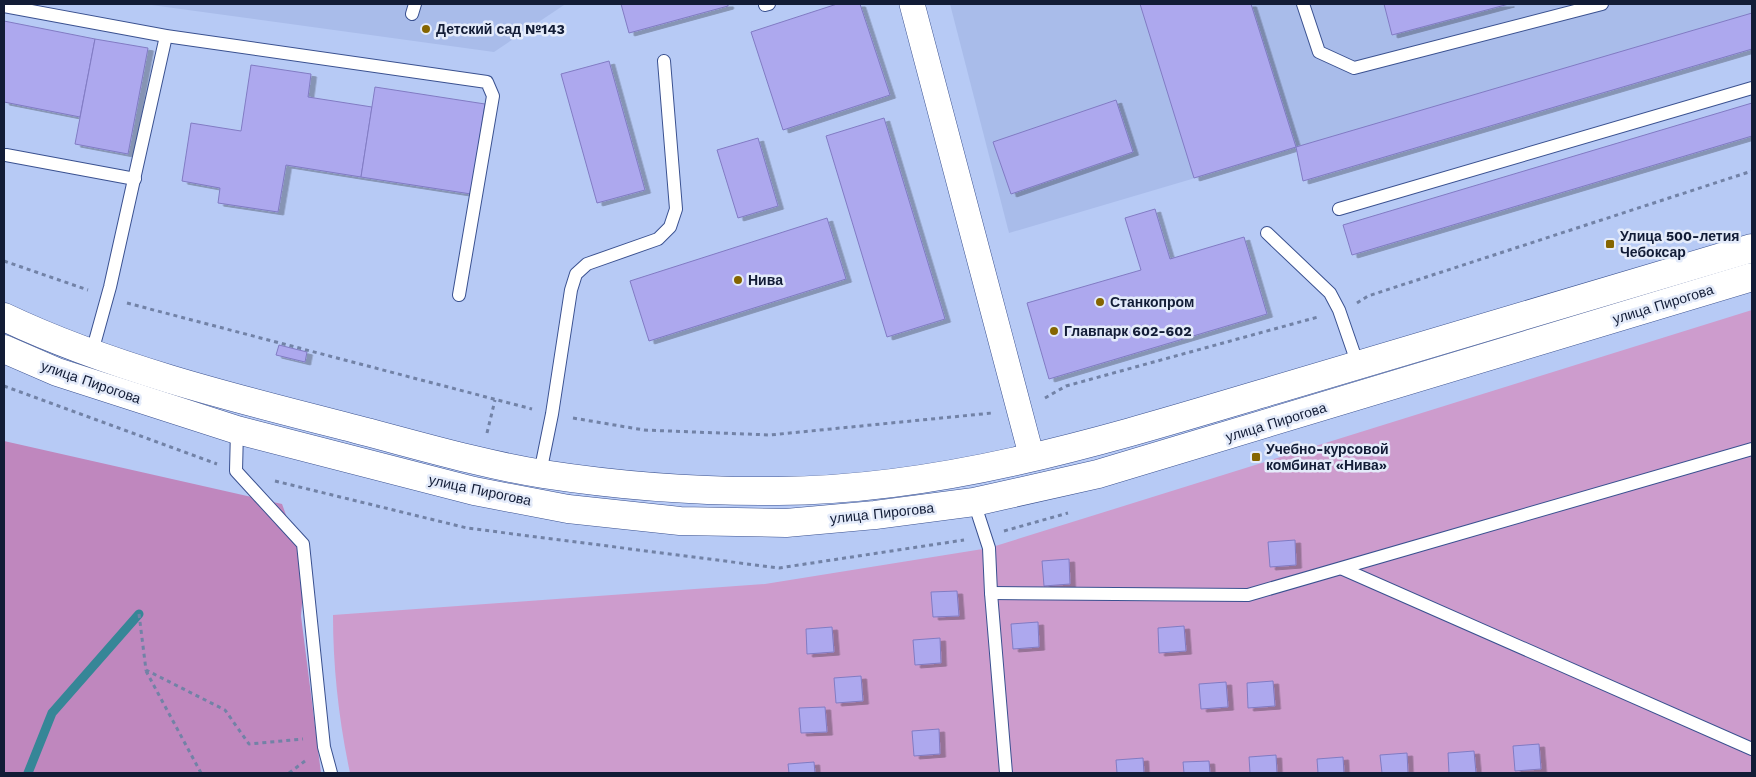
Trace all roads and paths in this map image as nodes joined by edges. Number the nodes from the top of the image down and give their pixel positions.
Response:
1 (912, 4) edge
2 (1303, 4) edge
3 (1602, 4) edge
4 (4, 6) edge
5 (166, 36) junction
6 (664, 61) dead end
7 (1752, 88) edge
8 (6, 156) dead end
9 (1752, 171) edge
10 (135, 180) junction
11 (1339, 209) dead end
12 (1267, 233) dead end
13 (1752, 248) edge
14 (4, 261) edge
15 (1752, 277) edge
16 (94, 292) dead end
17 (459, 295) dead end
18 (120, 300) dead end
19 (1350, 307) dead end
20 (1326, 315) dead end
21 (4, 317) edge
22 (4, 349) edge
23 (92, 352) junction
24 (1358, 365) junction
25 (82, 380) junction
26 (1368, 394) junction
27 (495, 400) junction
28 (244, 401) junction
29 (1038, 402) dead end
30 (536, 410) dead end
31 (1001, 412) dead end
32 (564, 416) dead end
33 (237, 430) junction
34 (486, 435) dead end
35 (1752, 449) edge
36 (1032, 458) junction
37 (966, 472) junction
38 (540, 473) junction
39 (1039, 488) junction
40 (535, 502) junction
41 (974, 502) junction
42 (1343, 569) junction
43 (991, 593) junction
44 (139, 614) dead end
45 (146, 670) junction
46 (323, 737) junction
47 (1752, 749) edge
48 (202, 773) edge
49 (332, 773) edge
50 (1006, 773) edge

1 - 36 street
2 - 3 lane
4 - 5 lane
5 - 10 lane
5 - 17 lane
6 - 38 lane
7 - 11 lane
8 - 10 lane
9 - 19 path
10 - 23 lane
12 - 24 lane
13 - 24 main road, улица Пирогова
14 - 16 path
15 - 26 main road, улица Пирогова
18 - 27 path
20 - 29 path
21 - 23 main road, улица Пирогова
22 - 25 main road, улица Пирогова
23 - 25 main road
23 - 28 main road, улица Пирогова
24 - 26 main road
24 - 36 main road, улица Пирогова
25 - 33 main road, улица Пирогова
26 - 39 main road, улица Пирогова
27 - 30 path
27 - 34 path
28 - 33 main road
28 - 38 main road, улица Пирогова
31 - 32 path
33 - 40 main road, улица Пирогова
33 - 46 lane
35 - 42 lane
36 - 37 main road, улица Пирогова
36 - 39 main road
37 - 38 main road, улица Пирогова
37 - 41 main road
38 - 40 main road
39 - 41 main road, улица Пирогова
40 - 41 main road, улица Пирогова
41 - 43 lane
42 - 43 lane
42 - 47 lane
43 - 50 lane
44 - 45 path
45 - 46 path
45 - 48 path
46 - 49 lane

